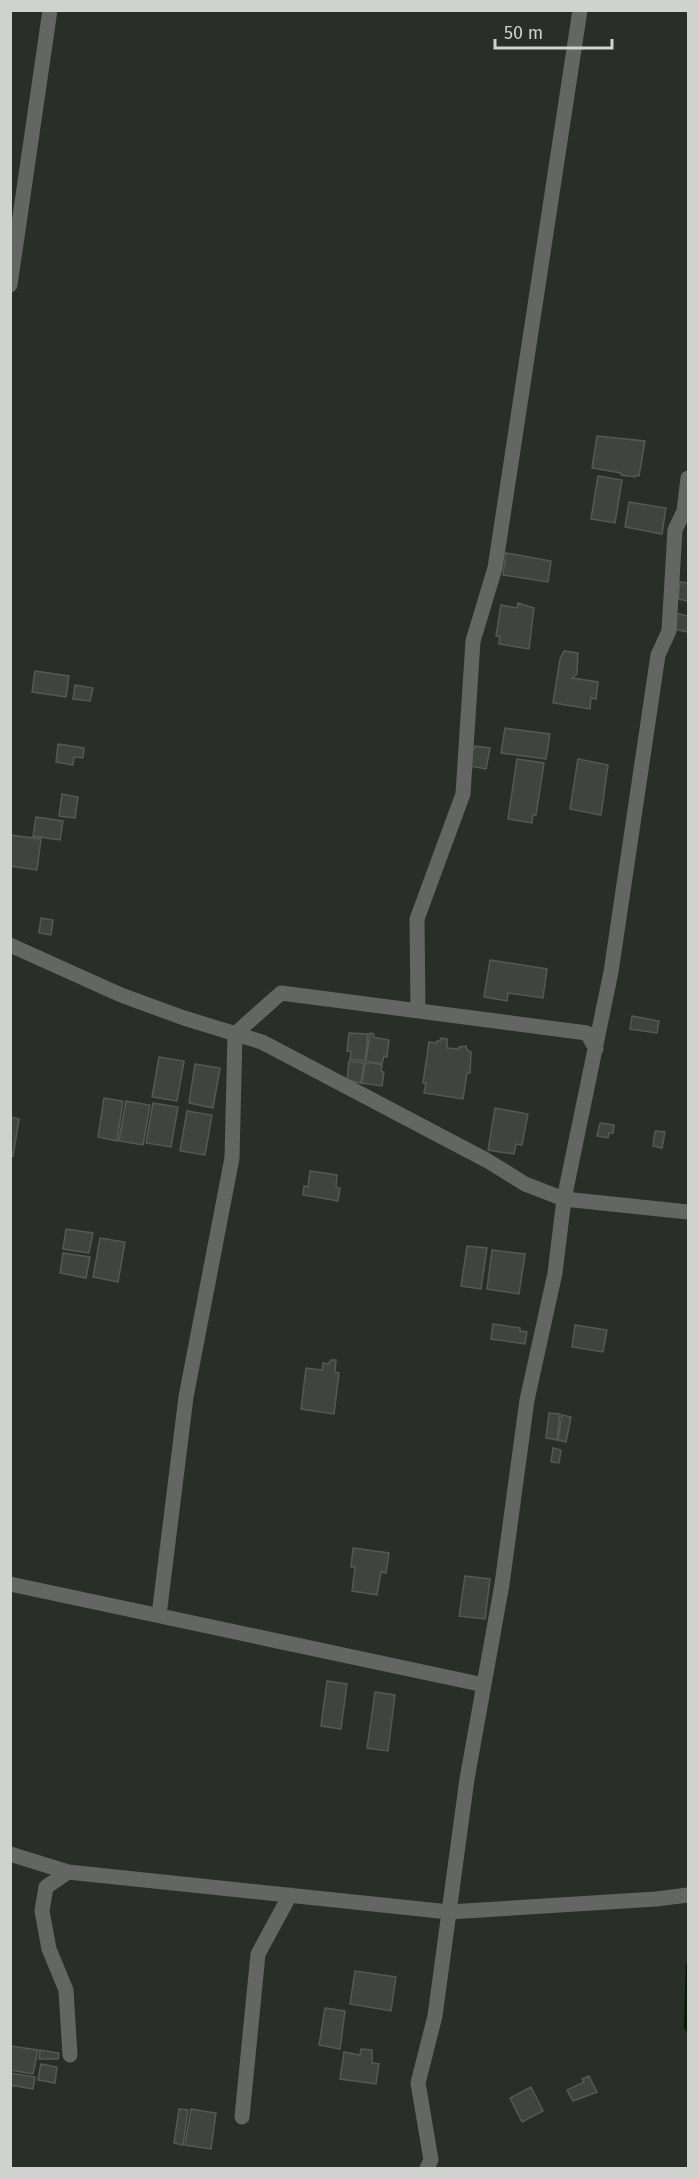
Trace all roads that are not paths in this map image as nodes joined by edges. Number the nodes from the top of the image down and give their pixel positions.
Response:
1 (50, 10) edge
2 (580, 10) edge
3 (10, 285) edge
4 (688, 478) edge
5 (10, 945) edge
6 (418, 1011) junction
7 (235, 1034) junction
8 (596, 1049) junction
9 (564, 1199) junction
10 (688, 1212) edge
11 (10, 1584) edge
12 (159, 1616) junction
13 (484, 1684) junction
14 (10, 1854) edge
15 (68, 1872) junction
16 (688, 1894) edge
17 (290, 1895) junction
18 (449, 1912) junction
19 (70, 2055) dead end
20 (242, 2117) dead end
21 (431, 2166) edge

1 - 3 street
2 - 6 street
4 - 8 street
5 - 7 street
6 - 7 street
6 - 8 street
7 - 9 street
7 - 12 street
8 - 9 street
9 - 10 street
9 - 13 street
11 - 12 street
12 - 13 street
13 - 18 street
14 - 15 street
15 - 17 street
15 - 19 street
16 - 18 street
17 - 18 street
17 - 20 street
18 - 21 street

